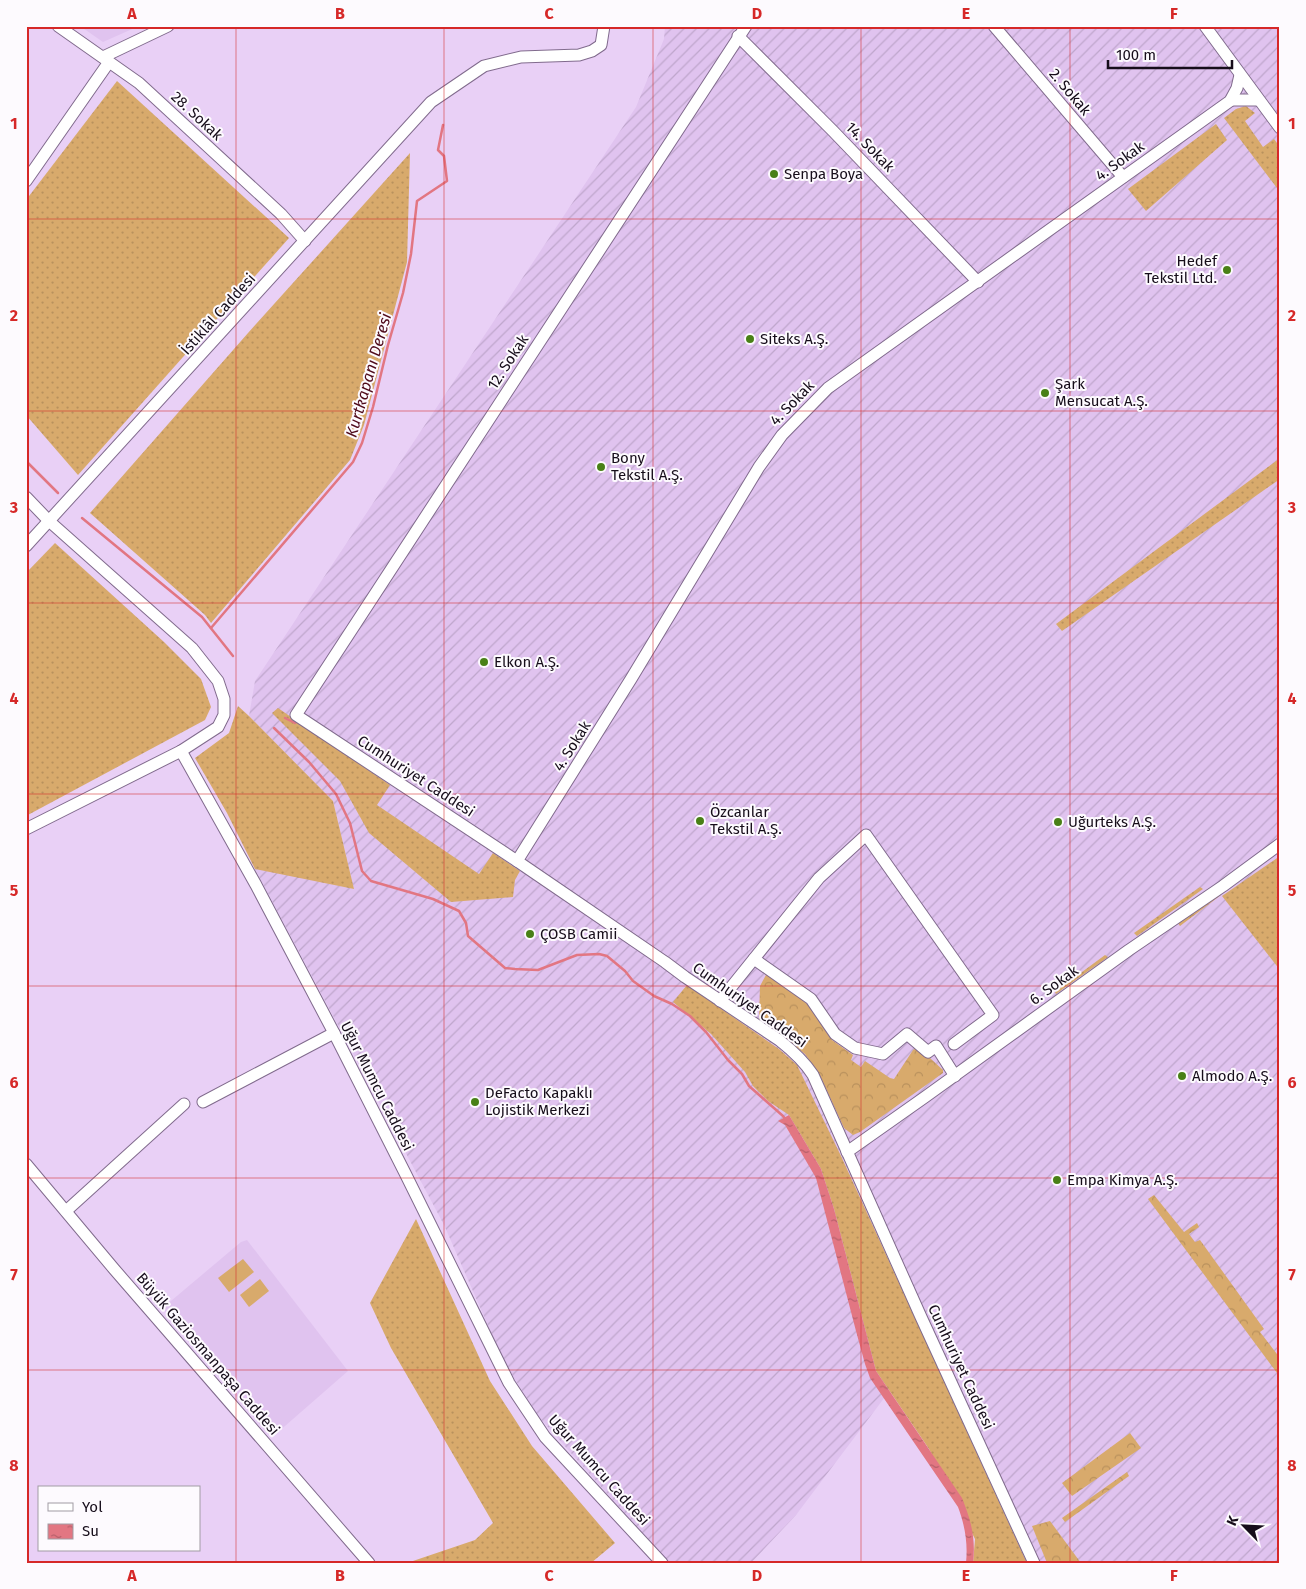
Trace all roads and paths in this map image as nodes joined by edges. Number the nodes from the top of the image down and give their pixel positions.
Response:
1 (58, 26) edge
2 (168, 26) edge
3 (604, 26) edge
4 (746, 26) edge
5 (994, 26) edge
6 (1205, 26) edge
7 (738, 36) junction
8 (106, 60) junction
9 (1240, 75) junction
10 (1231, 100) junction
11 (1258, 100) junction
12 (1280, 128) edge
13 (1123, 177) junction
14 (26, 181) edge
15 (305, 241) junction
16 (978, 282) junction
17 (26, 497) edge
18 (49, 520) junction
19 (26, 546) edge
20 (296, 715) joint
21 (181, 751) junction
22 (26, 829) edge
23 (1280, 844) edge
24 (518, 861) junction
25 (754, 959) junction
26 (720, 1001) junction
27 (334, 1033) junction
28 (954, 1044) dead end
29 (954, 1076) junction
30 (204, 1102) dead end
31 (184, 1104) dead end
32 (847, 1152) junction
33 (26, 1164) edge
34 (66, 1211) junction
35 (369, 1563) edge
36 (662, 1563) edge
37 (1034, 1563) edge

1 - 8 street, 28. Sokak
2 - 8 street
3 - 15 street, İstiklâl Caddesi
4 - 7 street, 12. Sokak
5 - 13 street, 2. Sokak
6 - 9 street
7 - 16 street, 14. Sokak
7 - 20 street, 12. Sokak
8 - 14 street
8 - 15 street, 28. Sokak
9 - 10 street
9 - 11 street
10 - 11 street
10 - 13 street, 4. Sokak
11 - 12 street
13 - 16 street, 4. Sokak
15 - 18 street, İstiklâl Caddesi
16 - 24 street, 4. Sokak
17 - 18 street
18 - 19 street, İstiklâl Caddesi
18 - 21 street
20 - 24 street, Cumhuriyet Caddesi
21 - 22 street
21 - 27 street, Uğur Mumcu Caddesi
23 - 29 street, 6. Sokak
24 - 26 street, Cumhuriyet Caddesi
25 - 26 street
25 - 28 street
25 - 29 street
26 - 32 street, Cumhuriyet Caddesi
27 - 30 street
27 - 36 street, Uğur Mumcu Caddesi
29 - 32 street, 6. Sokak
31 - 34 street
32 - 37 street, Cumhuriyet Caddesi
33 - 34 street, Büyük Gaziosmanpaşa Caddesi
34 - 35 street, Büyük Gaziosmanpaşa Caddesi

